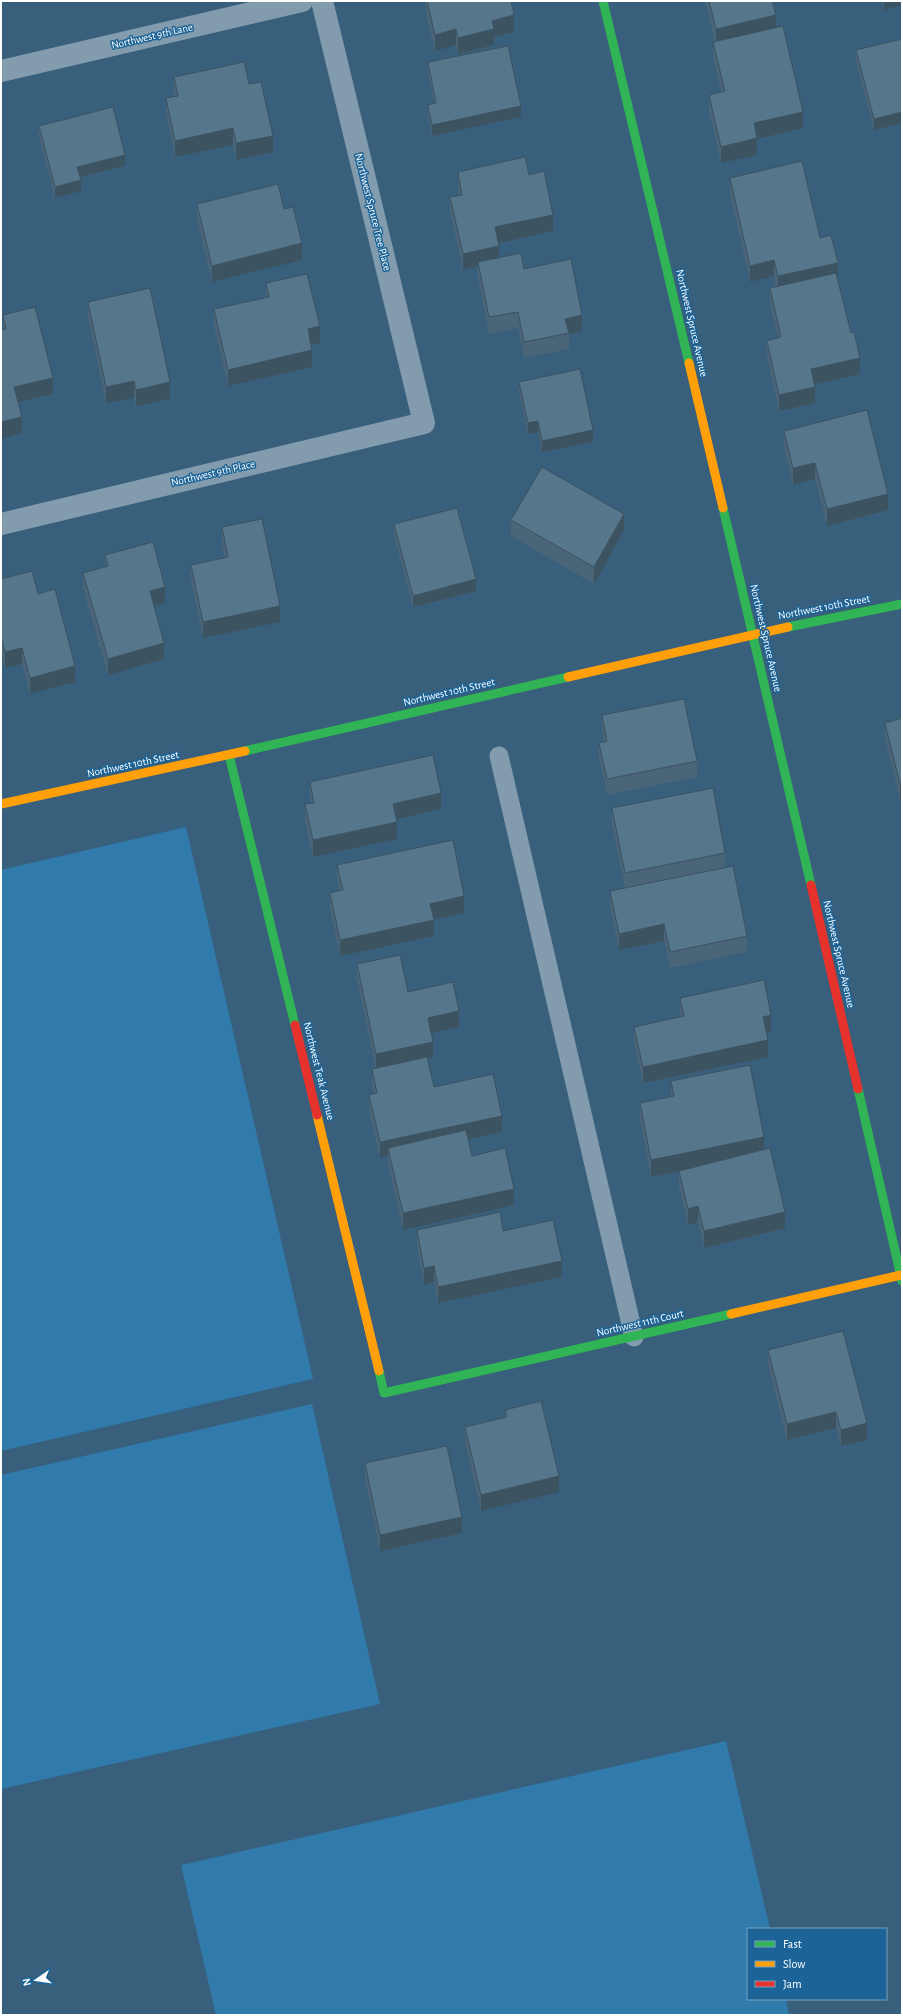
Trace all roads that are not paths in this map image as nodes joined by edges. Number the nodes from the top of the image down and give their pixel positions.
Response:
1 (302, 1) edge
2 (322, 1) edge
3 (603, 1) edge
4 (1, 71) edge
5 (424, 423) joint
6 (1, 524) edge
7 (902, 604) edge
8 (753, 634) junction
9 (229, 755) junction
10 (499, 756) dead end
11 (1, 804) edge
12 (901, 1278) edge
13 (634, 1336) junction
14 (384, 1393) joint

1 - 4 street, Northwest 9th Lane
2 - 5 street, Northwest Spruce Tree Place
3 - 8 street, Northwest Spruce Avenue
5 - 6 street, Northwest 9th Place
7 - 8 street, Northwest 10th Street
8 - 9 street, Northwest 10th Street
8 - 12 street, Northwest Spruce Avenue
9 - 11 street, Northwest 10th Street
9 - 14 street, Northwest Teak Avenue
10 - 13 lane
12 - 13 street, Northwest 11th Court
13 - 14 street, Northwest 11th Court

